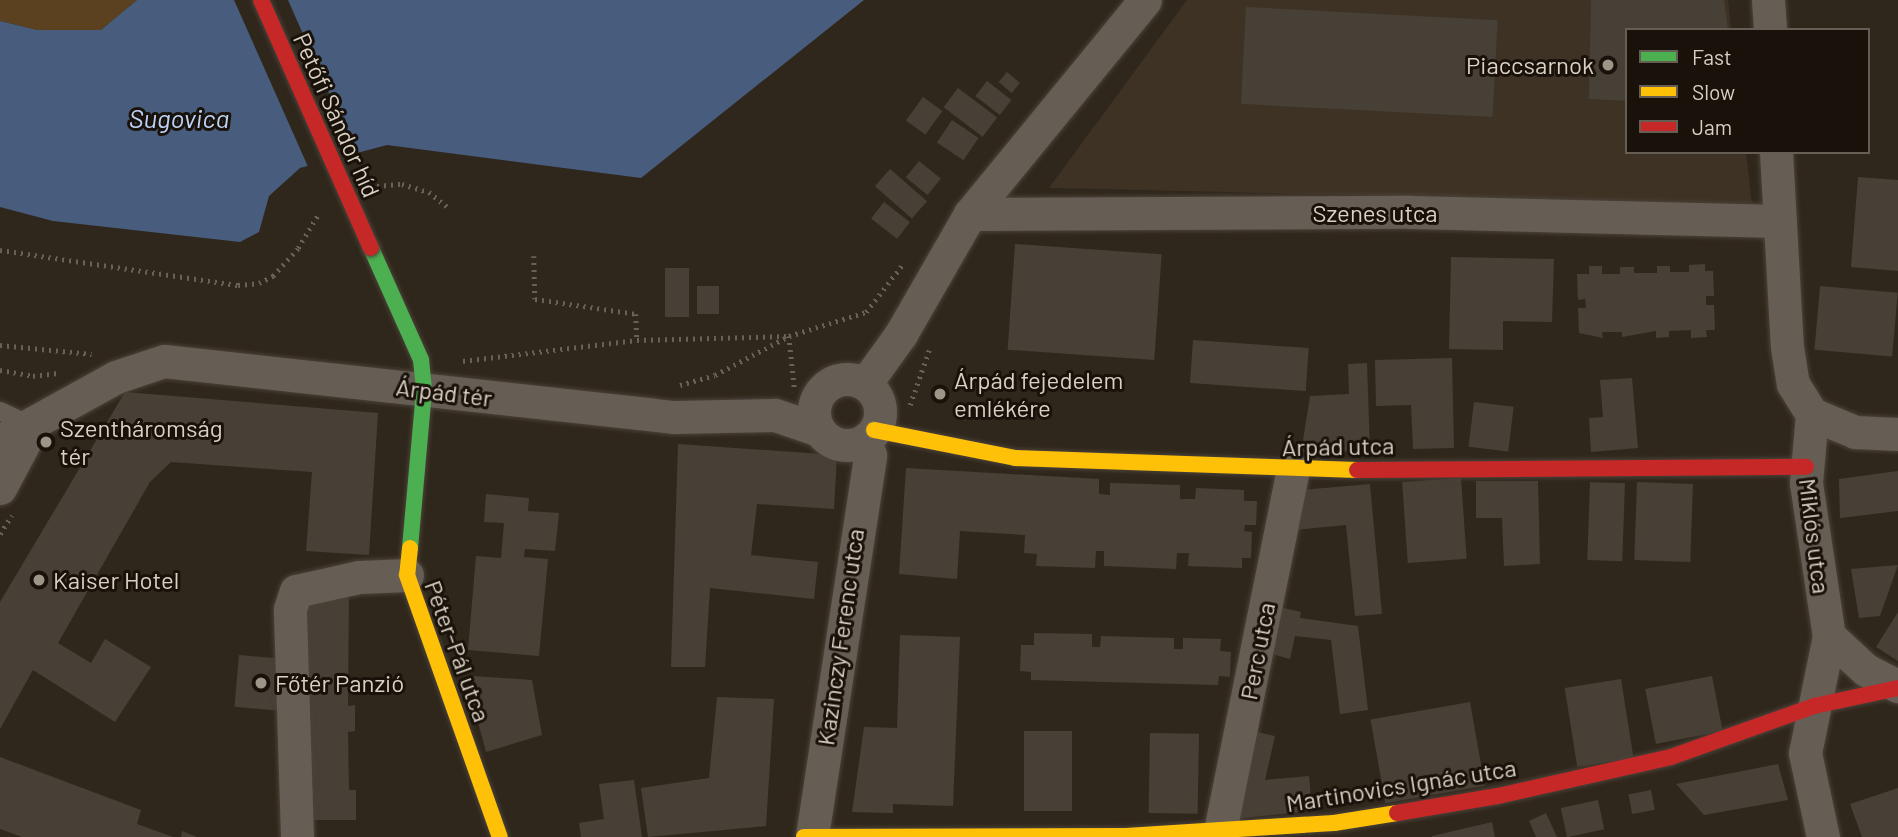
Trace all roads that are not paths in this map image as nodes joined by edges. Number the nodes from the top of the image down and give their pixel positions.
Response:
1 (261, 0) edge
2 (1145, 0) edge
3 (1768, 0) edge
4 (1770, 28) edge
5 (1776, 154) edge
6 (970, 214) junction
7 (1780, 220) junction
8 (424, 391) junction
9 (835, 398) junction
10 (0, 411) edge
11 (1812, 414) junction
12 (33, 426) junction
13 (1898, 434) edge
14 (870, 435) junction
15 (0, 441) edge
16 (1806, 467) junction
17 (1293, 470) junction
18 (0, 488) edge
19 (407, 575) junction
20 (1829, 636) junction
21 (1898, 687) edge
22 (1814, 706) junction
23 (1220, 831) junction
24 (808, 836) edge
25 (297, 837) edge
26 (500, 837) edge
27 (1823, 837) edge

1 - 8 street, Petőfi Sándor híd, bridge
2 - 6 street
3 - 4 street
5 - 7 street
6 - 7 street, Szenes utca
6 - 9 street
7 - 11 street
8 - 9 street, Árpád tér
8 - 12 street, Árpád tér
8 - 19 street, Péter-Pál utca
9 - 14 street
9 - 14 street
10 - 12 lane
11 - 13 street
11 - 16 street, Miklós utca
12 - 15 street
12 - 18 street
14 - 17 street, Árpád utca
14 - 24 street, Kazinczy Ferenc utca
16 - 17 street, Árpád utca
16 - 20 street, Miklós utca
17 - 23 street, Perc utca
19 - 25 street
19 - 26 street, Péter-Pál utca
20 - 21 street
20 - 22 street, Miklós utca
21 - 22 street, Martinovics Ignác utca
22 - 23 street, Martinovics Ignác utca
22 - 27 street, Miklós utca
23 - 24 street, Martinovics Ignác utca

